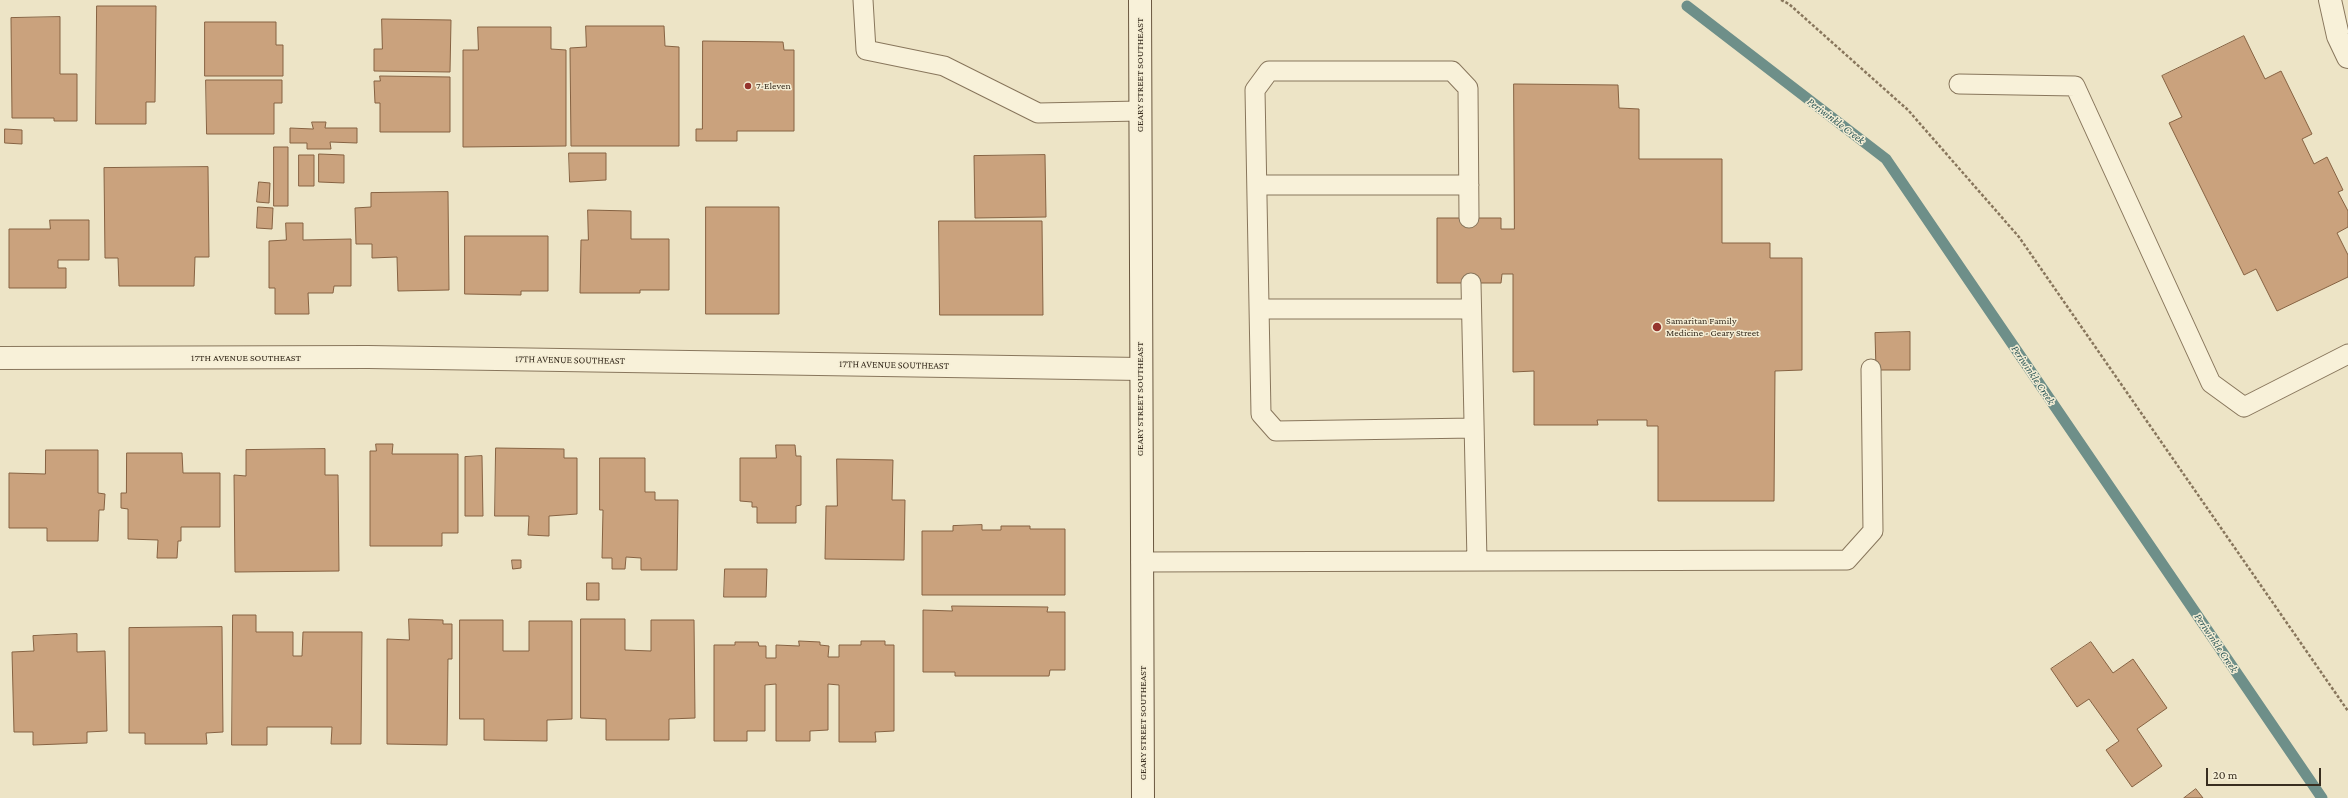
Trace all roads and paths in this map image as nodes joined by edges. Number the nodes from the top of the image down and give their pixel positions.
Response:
1 (864, 0) edge
2 (1140, 0) edge
3 (1781, 0) edge
4 (2330, 0) edge
5 (2348, 57) edge
6 (1959, 84) dead end
7 (1140, 111) junction
8 (1257, 185) junction
9 (1469, 185) junction
10 (1469, 218) dead end
11 (1471, 282) dead end
12 (1259, 309) junction
13 (1471, 309) junction
14 (2348, 354) edge
15 (0, 358) edge
16 (1140, 369) junction
17 (1871, 369) dead end
18 (1474, 428) junction
19 (1477, 561) junction
20 (1142, 562) junction
21 (2348, 711) edge
22 (1143, 798) edge

1 - 7 lane
2 - 7 street, GEARY STREET SOUTHEAST
3 - 21 path
4 - 5 street
6 - 14 lane
7 - 16 street, GEARY STREET SOUTHEAST
8 - 9 lane
8 - 9 lane
8 - 12 lane
9 - 10 lane
11 - 13 lane
12 - 13 lane
12 - 18 lane
13 - 18 lane
15 - 16 street, 17TH AVENUE SOUTHEAST
16 - 20 street, GEARY STREET SOUTHEAST
17 - 19 lane
18 - 19 lane
19 - 20 lane
20 - 22 street, GEARY STREET SOUTHEAST

